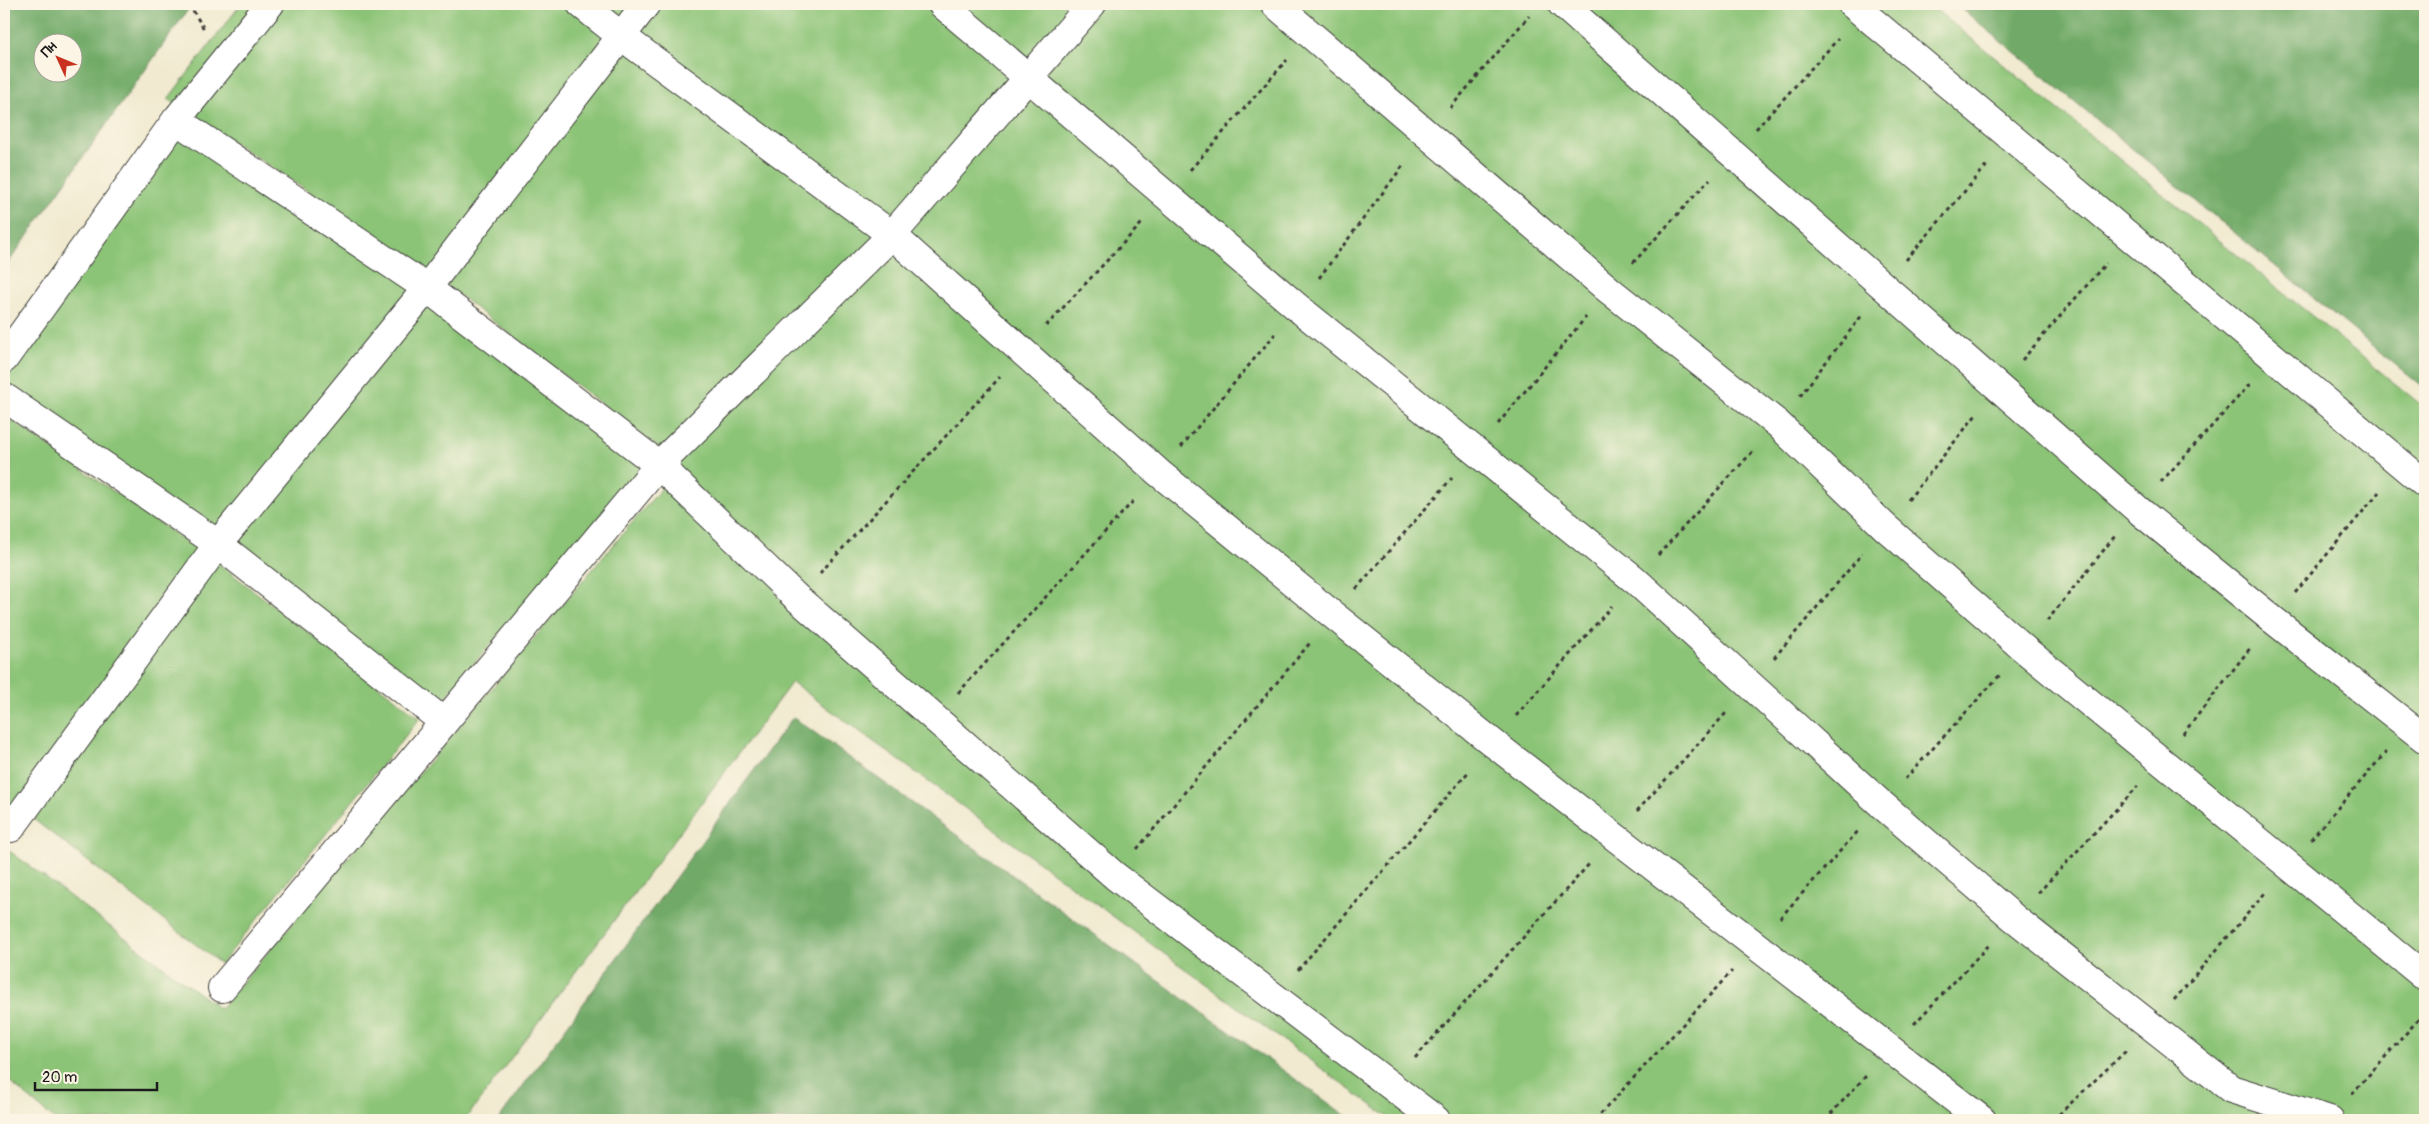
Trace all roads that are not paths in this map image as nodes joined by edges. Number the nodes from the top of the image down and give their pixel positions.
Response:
1 (270, 4) edge
2 (581, 4) edge
3 (646, 4) edge
4 (942, 4) edge
5 (1092, 4) edge
6 (1275, 4) edge
7 (1562, 4) edge
8 (1852, 4) edge
9 (621, 36) junction
10 (1029, 78) junction
11 (176, 120) junction
12 (892, 235) junction
13 (427, 288) junction
14 (4, 359) edge
15 (4, 397) edge
16 (659, 465) junction
17 (2425, 484) edge
18 (218, 544) junction
19 (444, 722) junction
20 (2417, 732) edge
21 (10, 828) dead end
22 (2425, 977) edge
23 (222, 988) dead end
24 (1436, 1120) edge
25 (1982, 1120) edge
26 (2330, 1120) edge

1 - 11 lane
2 - 9 lane
3 - 9 lane
4 - 10 lane
5 - 10 lane
6 - 22 lane
7 - 20 lane
8 - 17 lane
9 - 12 lane
9 - 13 lane
10 - 12 lane
10 - 26 lane
11 - 13 lane
11 - 14 lane
12 - 16 lane
12 - 25 lane
13 - 16 lane
13 - 18 lane
15 - 18 lane
16 - 19 lane
16 - 24 lane
18 - 19 lane
18 - 21 lane
19 - 23 lane

